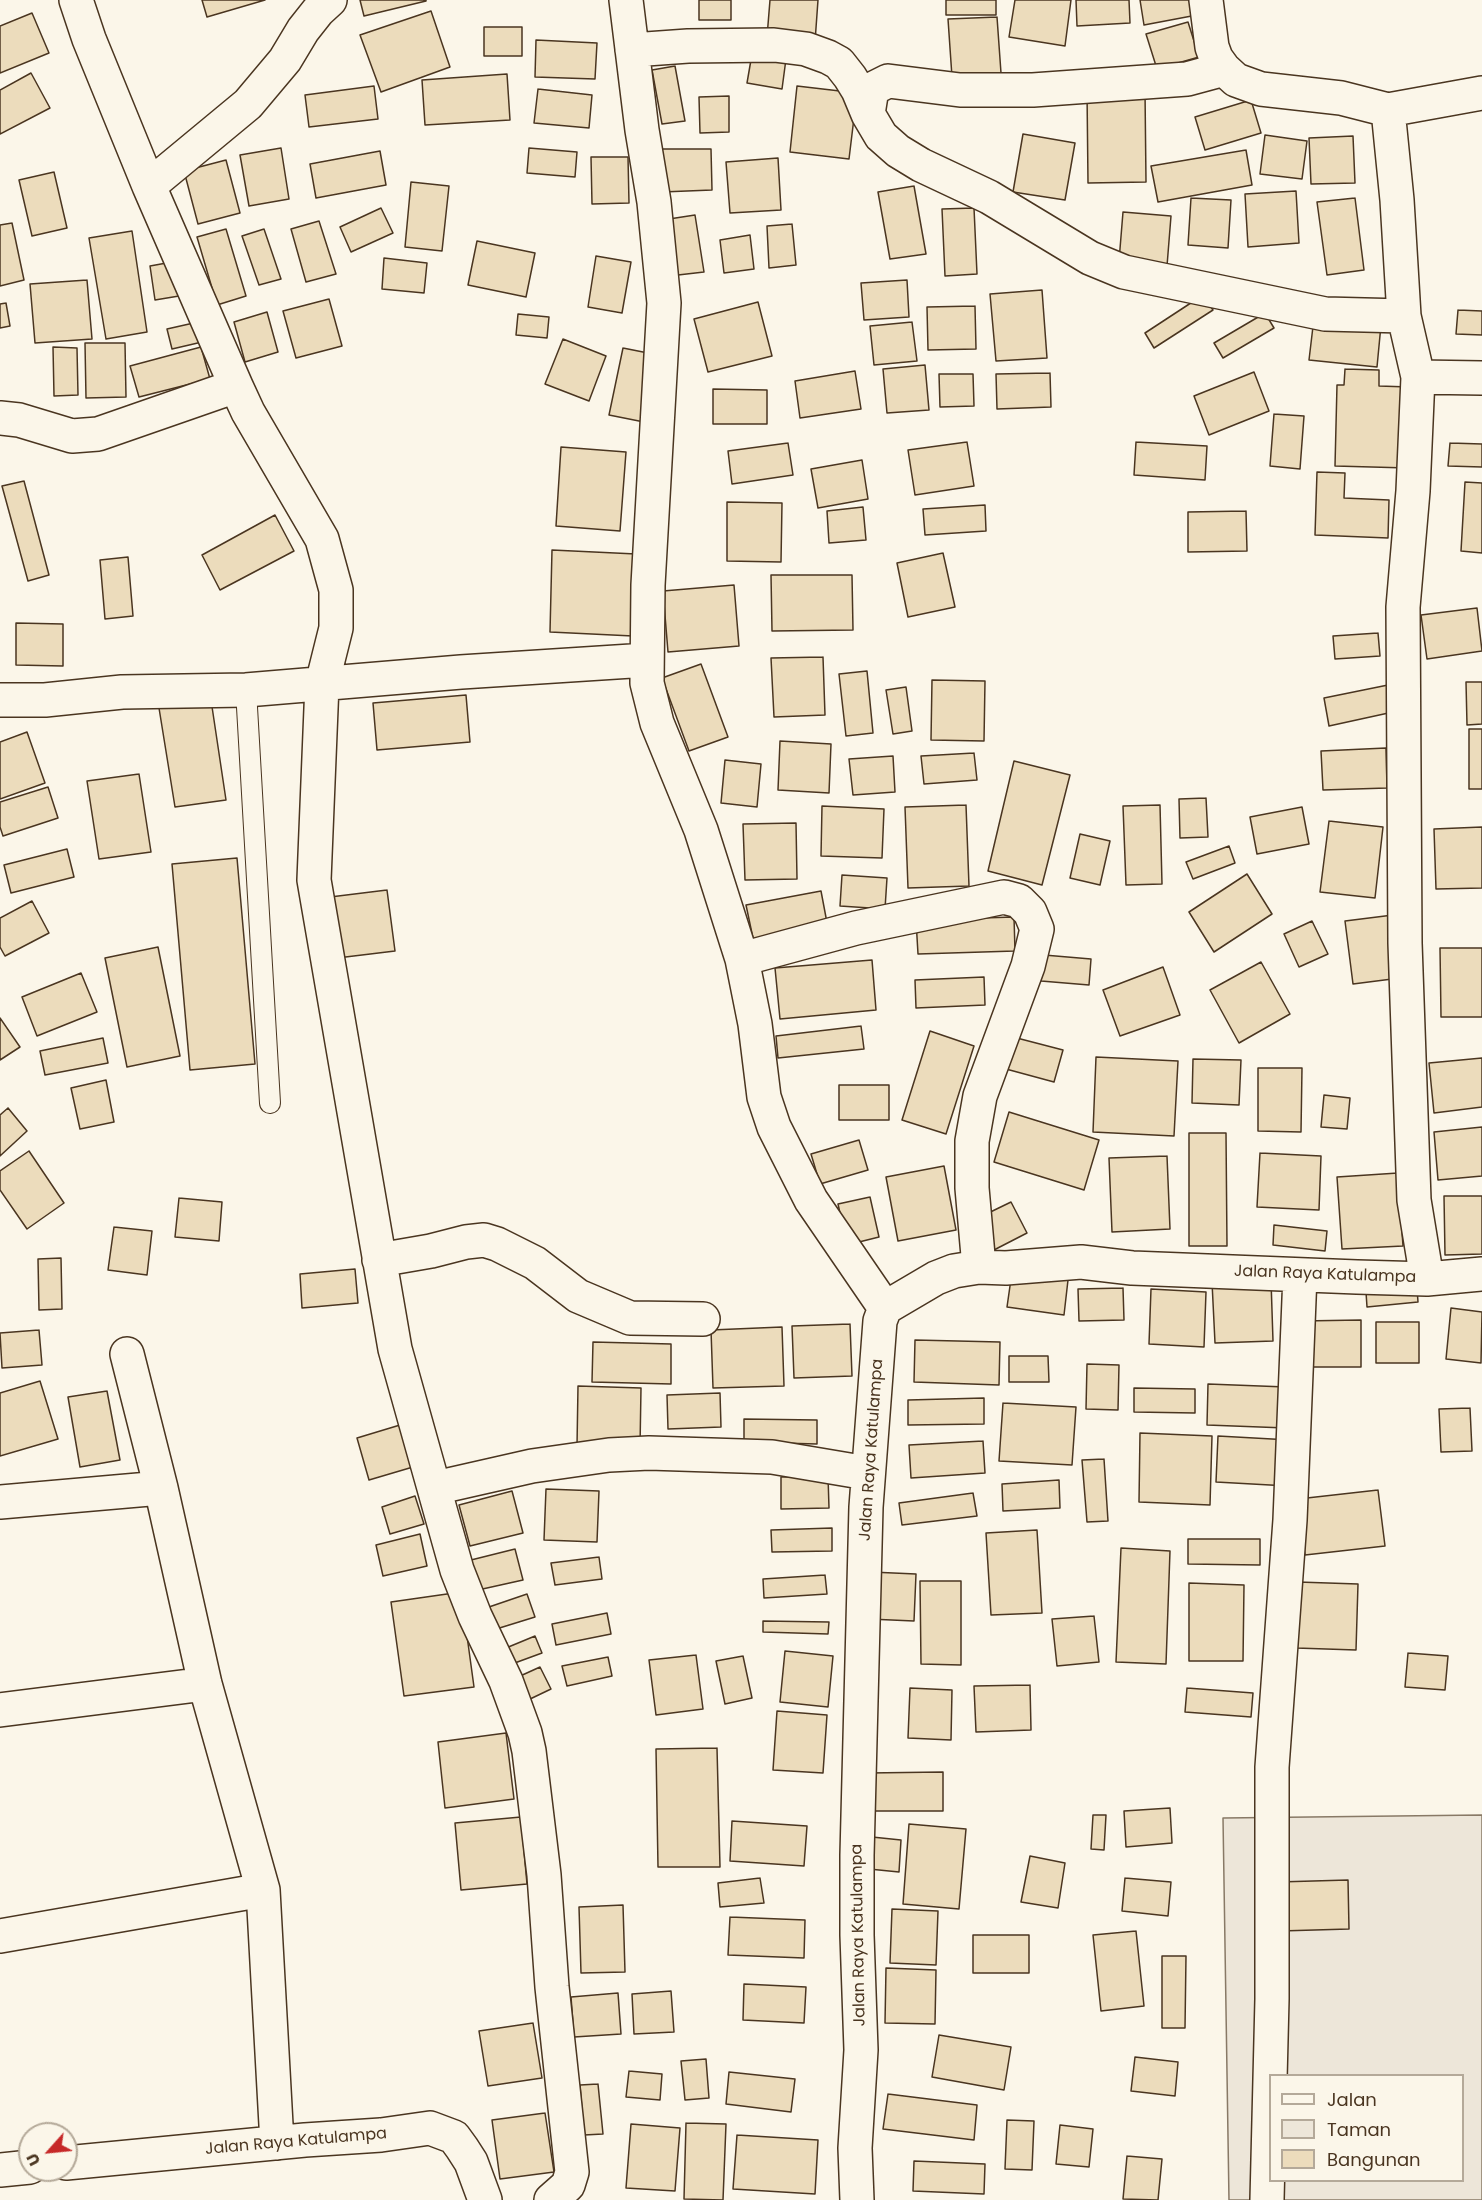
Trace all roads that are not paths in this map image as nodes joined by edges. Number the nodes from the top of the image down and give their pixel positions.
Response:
1 (76, 0) edge
2 (330, 0) edge
3 (627, 0) edge
4 (1206, 0) edge
5 (632, 50) junction
6 (1224, 69) junction
7 (1482, 93) edge
8 (1388, 110) junction
9 (868, 114) junction
10 (149, 186) junction
11 (1404, 315) junction
12 (1418, 377) junction
13 (1482, 378) edge
14 (236, 386) junction
15 (0, 418) edge
16 (647, 660) junction
17 (322, 684) junction
18 (246, 690) junction
19 (0, 700) edge
20 (742, 959) junction
21 (270, 1103) dead end
22 (379, 1260) junction
23 (979, 1267) junction
24 (1482, 1274) edge
25 (1300, 1275) junction
26 (1427, 1279) junction
27 (885, 1308) junction
28 (704, 1319) dead end
29 (127, 1354) dead end
30 (867, 1473) junction
31 (161, 1488) junction
32 (435, 1488) junction
33 (0, 1502) edge
34 (205, 1684) junction
35 (0, 1710) edge
36 (263, 1890) junction
37 (0, 1936) edge
38 (1270, 2074) edge
39 (1269, 2120) edge
40 (277, 2143) junction
41 (78, 2162) edge
42 (18, 2168) edge
43 (0, 2170) edge
44 (485, 2200) edge
45 (551, 2200) edge
46 (857, 2200) edge
47 (1267, 2200) edge

1 - 10 street
2 - 10 street
3 - 5 street
4 - 6 street
5 - 9 street
5 - 16 street
6 - 8 street
6 - 9 street
7 - 8 street
8 - 11 street
9 - 11 street
10 - 14 street
11 - 12 street
12 - 13 street
12 - 26 street
14 - 15 street
14 - 17 street
16 - 17 street
16 - 20 street
17 - 18 street
17 - 22 street
18 - 19 street
18 - 21 lane
20 - 23 street
20 - 27 street
22 - 28 street
22 - 32 street
23 - 25 street, Jalan Raya Katulampa
23 - 27 street, Jalan Raya Katulampa
24 - 26 street, Jalan Raya Katulampa
25 - 26 street, Jalan Raya Katulampa
25 - 38 street
27 - 30 street, Jalan Raya Katulampa
29 - 31 street
30 - 32 street
30 - 46 street, Jalan Raya Katulampa
31 - 33 street
31 - 34 street
32 - 45 street
34 - 35 street
34 - 36 street
36 - 37 street
36 - 40 street
39 - 47 street
40 - 41 street, Jalan Raya Katulampa
40 - 44 street, Jalan Raya Katulampa
42 - 43 street

